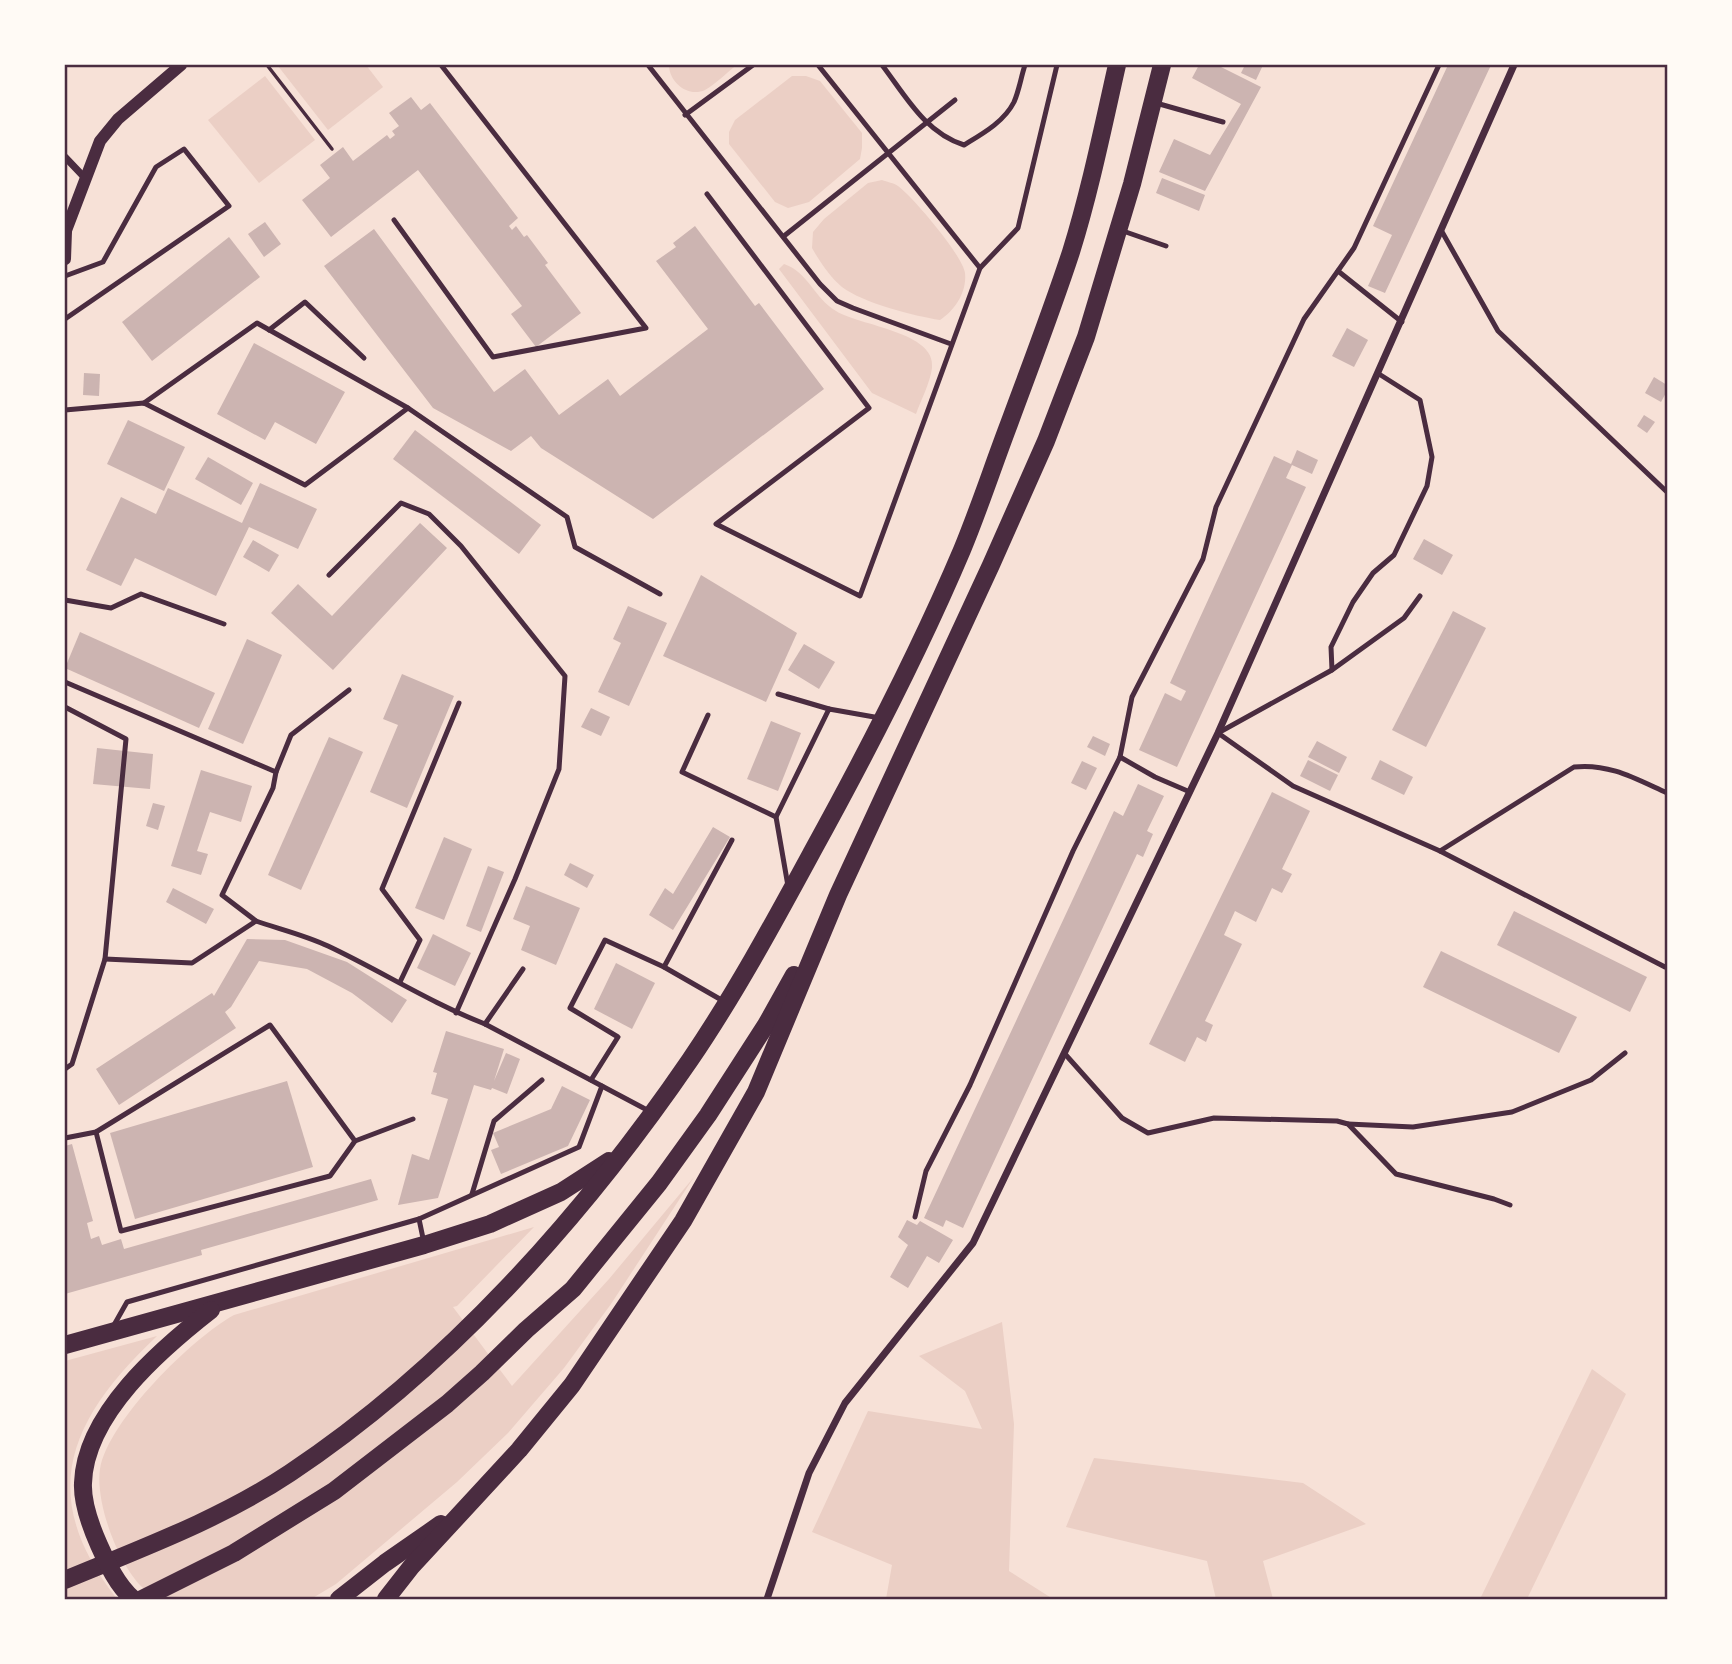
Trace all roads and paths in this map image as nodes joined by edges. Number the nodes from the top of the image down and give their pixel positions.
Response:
1 (181, 65) edge
2 (267, 65) edge
3 (442, 65) edge
4 (648, 65) edge
5 (753, 65) edge
6 (818, 65) edge
7 (881, 65) edge
8 (1025, 65) edge
9 (1057, 65) edge
10 (1117, 65) edge
11 (1162, 65) edge
12 (1439, 65) edge
13 (1514, 65) edge
14 (955, 100) dead end
15 (1153, 102) junction
16 (685, 115) junction
17 (1223, 122) dead end
18 (926, 123) junction
19 (332, 149) dead end
20 (888, 153) junction
21 (65, 157) edge
22 (85, 178) junction
23 (706, 194) dead end
24 (394, 220) dead end
25 (1119, 230) junction
26 (1441, 230) junction
27 (65, 232) edge
28 (783, 236) junction
29 (1166, 246) dead end
30 (65, 259) edge
31 (980, 268) junction
32 (1338, 271) junction
33 (65, 276) edge
34 (65, 319) edge
35 (1402, 322) junction
36 (269, 330) junction
37 (951, 344) junction
38 (364, 358) dead end
39 (1379, 374) junction
40 (144, 403) junction
41 (408, 408) junction
42 (65, 410) edge
43 (1667, 492) edge
44 (329, 575) dead end
45 (660, 594) dead end
46 (1419, 596) dead end
47 (65, 600) edge
48 (225, 624) dead end
49 (1332, 670) junction
50 (65, 682) edge
51 (349, 690) dead end
52 (778, 694) dead end
53 (458, 703) dead end
54 (65, 707) edge
55 (829, 709) junction
56 (708, 715) dead end
57 (883, 719) junction
58 (1218, 733) junction
59 (1120, 757) junction
60 (276, 772) junction
61 (1190, 792) junction
62 (1667, 793) edge
63 (776, 817) junction
64 (732, 840) dead end
65 (1440, 851) junction
66 (790, 893) junction
67 (838, 895) junction
68 (256, 921) junction
69 (105, 959) junction
70 (664, 967) junction
71 (1665, 967) dead end
72 (523, 969) dead end
73 (400, 982) junction
74 (726, 1003) junction
75 (456, 1013) junction
76 (485, 1024) junction
77 (1625, 1053) dead end
78 (1065, 1054) junction
79 (65, 1069) edge
80 (542, 1080) dead end
81 (591, 1080) junction
82 (602, 1086) junction
83 (652, 1113) junction
84 (413, 1119) dead end
85 (1348, 1124) junction
86 (96, 1132) junction
87 (65, 1138) edge
88 (355, 1141) junction
89 (623, 1152) junction
90 (472, 1194) junction
91 (1510, 1205) dead end
92 (915, 1217) dead end
93 (419, 1219) junction
94 (424, 1245) junction
95 (219, 1303) junction
96 (109, 1335) junction
97 (65, 1346) edge
98 (470, 1504) junction
99 (65, 1580) edge
100 (133, 1599) edge
101 (142, 1599) edge
102 (339, 1599) edge
103 (386, 1599) edge
104 (766, 1599) edge

1 - 22 street
2 - 19 path
3 - 24 lane
4 - 16 lane
5 - 16 lane
6 - 20 lane
7 - 18 lane
8 - 18 lane
9 - 31 lane
10 - 57 main road
11 - 15 main road
12 - 32 lane
13 - 26 street
14 - 18 lane
15 - 17 lane
15 - 25 main road
16 - 28 lane
18 - 20 lane
20 - 28 lane
20 - 31 lane
21 - 22 street
22 - 27 street
23 - 37 lane
25 - 29 lane
25 - 67 main road
26 - 35 street
26 - 43 lane
27 - 30 street
28 - 37 lane
31 - 37 lane
32 - 35 lane
32 - 59 lane
33 - 34 lane
35 - 39 street
36 - 38 lane
36 - 40 lane
36 - 41 lane
39 - 49 lane
39 - 58 street
40 - 41 lane
40 - 42 lane
41 - 45 lane
44 - 75 lane
46 - 49 lane
47 - 48 lane
49 - 58 lane
50 - 60 lane
51 - 60 lane
52 - 55 lane
53 - 73 lane
54 - 69 lane
55 - 57 lane
55 - 63 lane
56 - 63 lane
57 - 66 main road
58 - 61 street
58 - 65 lane
59 - 61 lane
59 - 92 lane
60 - 68 lane
61 - 78 street
62 - 65 lane
63 - 66 lane
64 - 70 lane
65 - 71 lane
66 - 74 main road
67 - 98 main road
67 - 101 main road
68 - 69 lane
68 - 73 lane
69 - 79 lane
70 - 74 lane
70 - 81 lane
72 - 76 lane
73 - 75 lane
74 - 83 main road
75 - 76 lane
76 - 81 lane
77 - 85 lane
78 - 85 lane
78 - 104 street
80 - 90 lane
81 - 82 lane
82 - 83 lane
82 - 90 lane
83 - 89 main road
84 - 88 lane
85 - 91 lane
86 - 87 lane
86 - 88 lane
86 - 88 lane
89 - 94 main road
89 - 99 main road
90 - 93 lane
93 - 94 lane
93 - 96 lane
94 - 95 main road
95 - 96 main road
95 - 100 main road
96 - 97 main road
98 - 102 main road
98 - 103 main road

